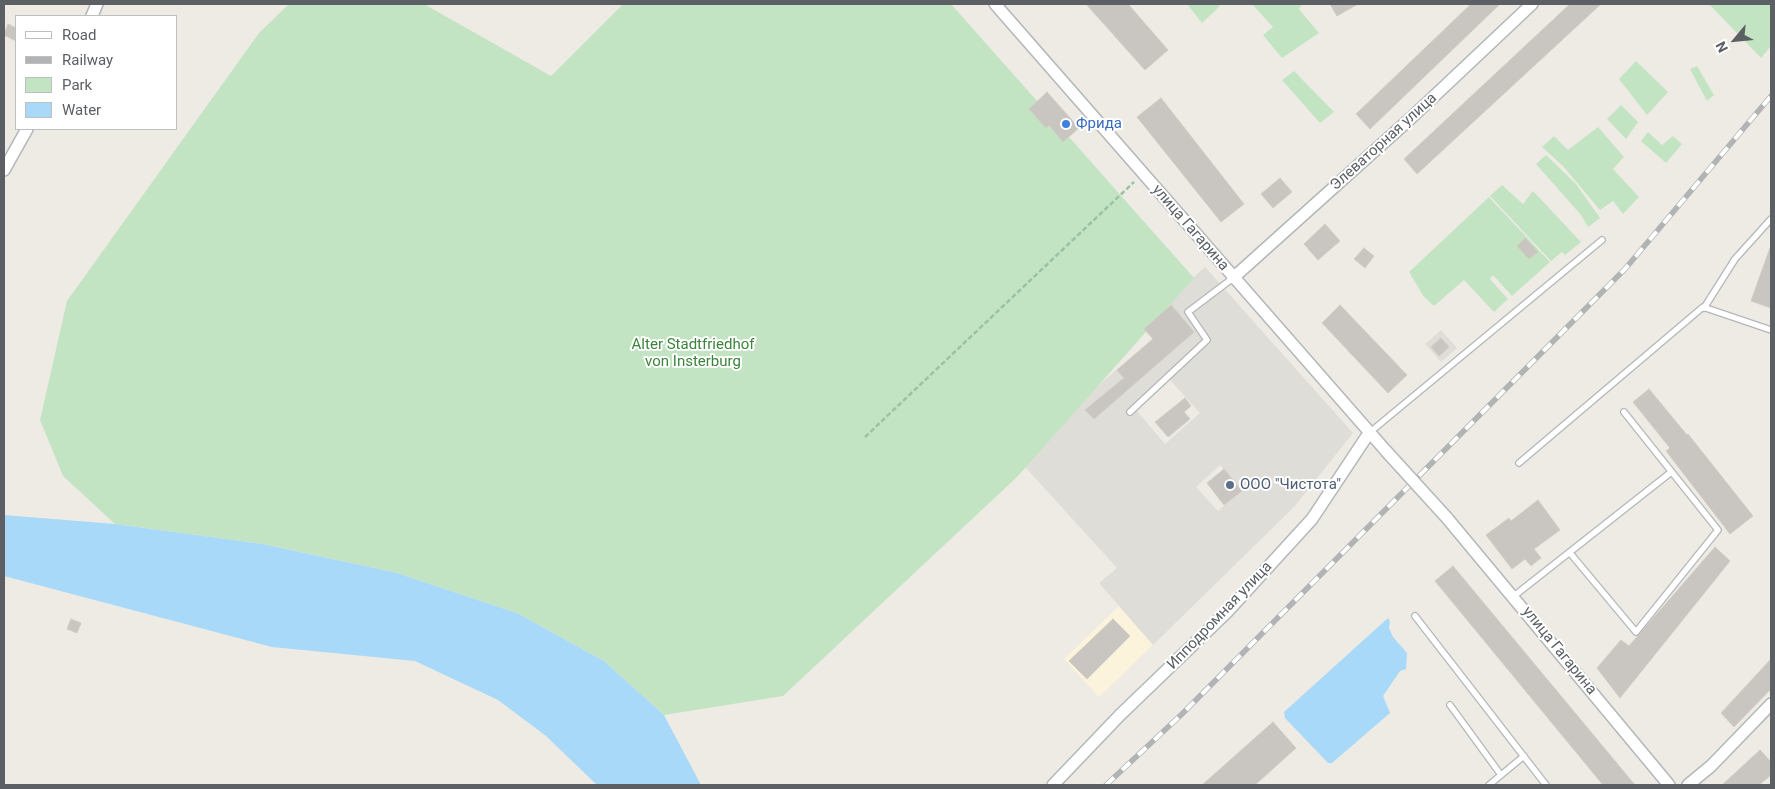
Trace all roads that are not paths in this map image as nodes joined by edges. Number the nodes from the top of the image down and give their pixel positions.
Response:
1 (995, 4) edge
2 (1532, 4) edge
3 (26, 130) edge
4 (4, 170) edge
5 (1771, 219) edge
6 (1602, 240) dead end
7 (1233, 278) junction
8 (1704, 308) junction
9 (1771, 330) edge
10 (1130, 412) dead end
11 (1624, 412) dead end
12 (1369, 433) junction
13 (1518, 463) dead end
14 (1670, 473) junction
15 (1570, 553) junction
16 (1514, 596) junction
17 (1414, 616) dead end
18 (1771, 704) edge
19 (1450, 705) dead end
20 (1524, 756) junction
21 (1501, 775) junction
22 (1053, 785) edge
23 (1489, 785) edge
24 (1546, 785) edge
25 (1669, 785) edge
26 (1688, 785) edge

1 - 7 street, улица Гагарина
2 - 7 street, Элеваторная улица
3 - 4 street
5 - 8 lane
6 - 12 lane
7 - 10 lane
7 - 12 street, улица Гагарина
8 - 9 lane
8 - 13 lane
11 - 14 lane
12 - 16 street, улица Гагарина, bridge
12 - 22 street, Ипподромная улица
14 - 15 lane
14 - 15 lane
15 - 16 lane
16 - 25 street, улица Гагарина
17 - 20 lane
18 - 26 street
19 - 21 lane
20 - 21 lane
20 - 24 lane
21 - 23 lane

